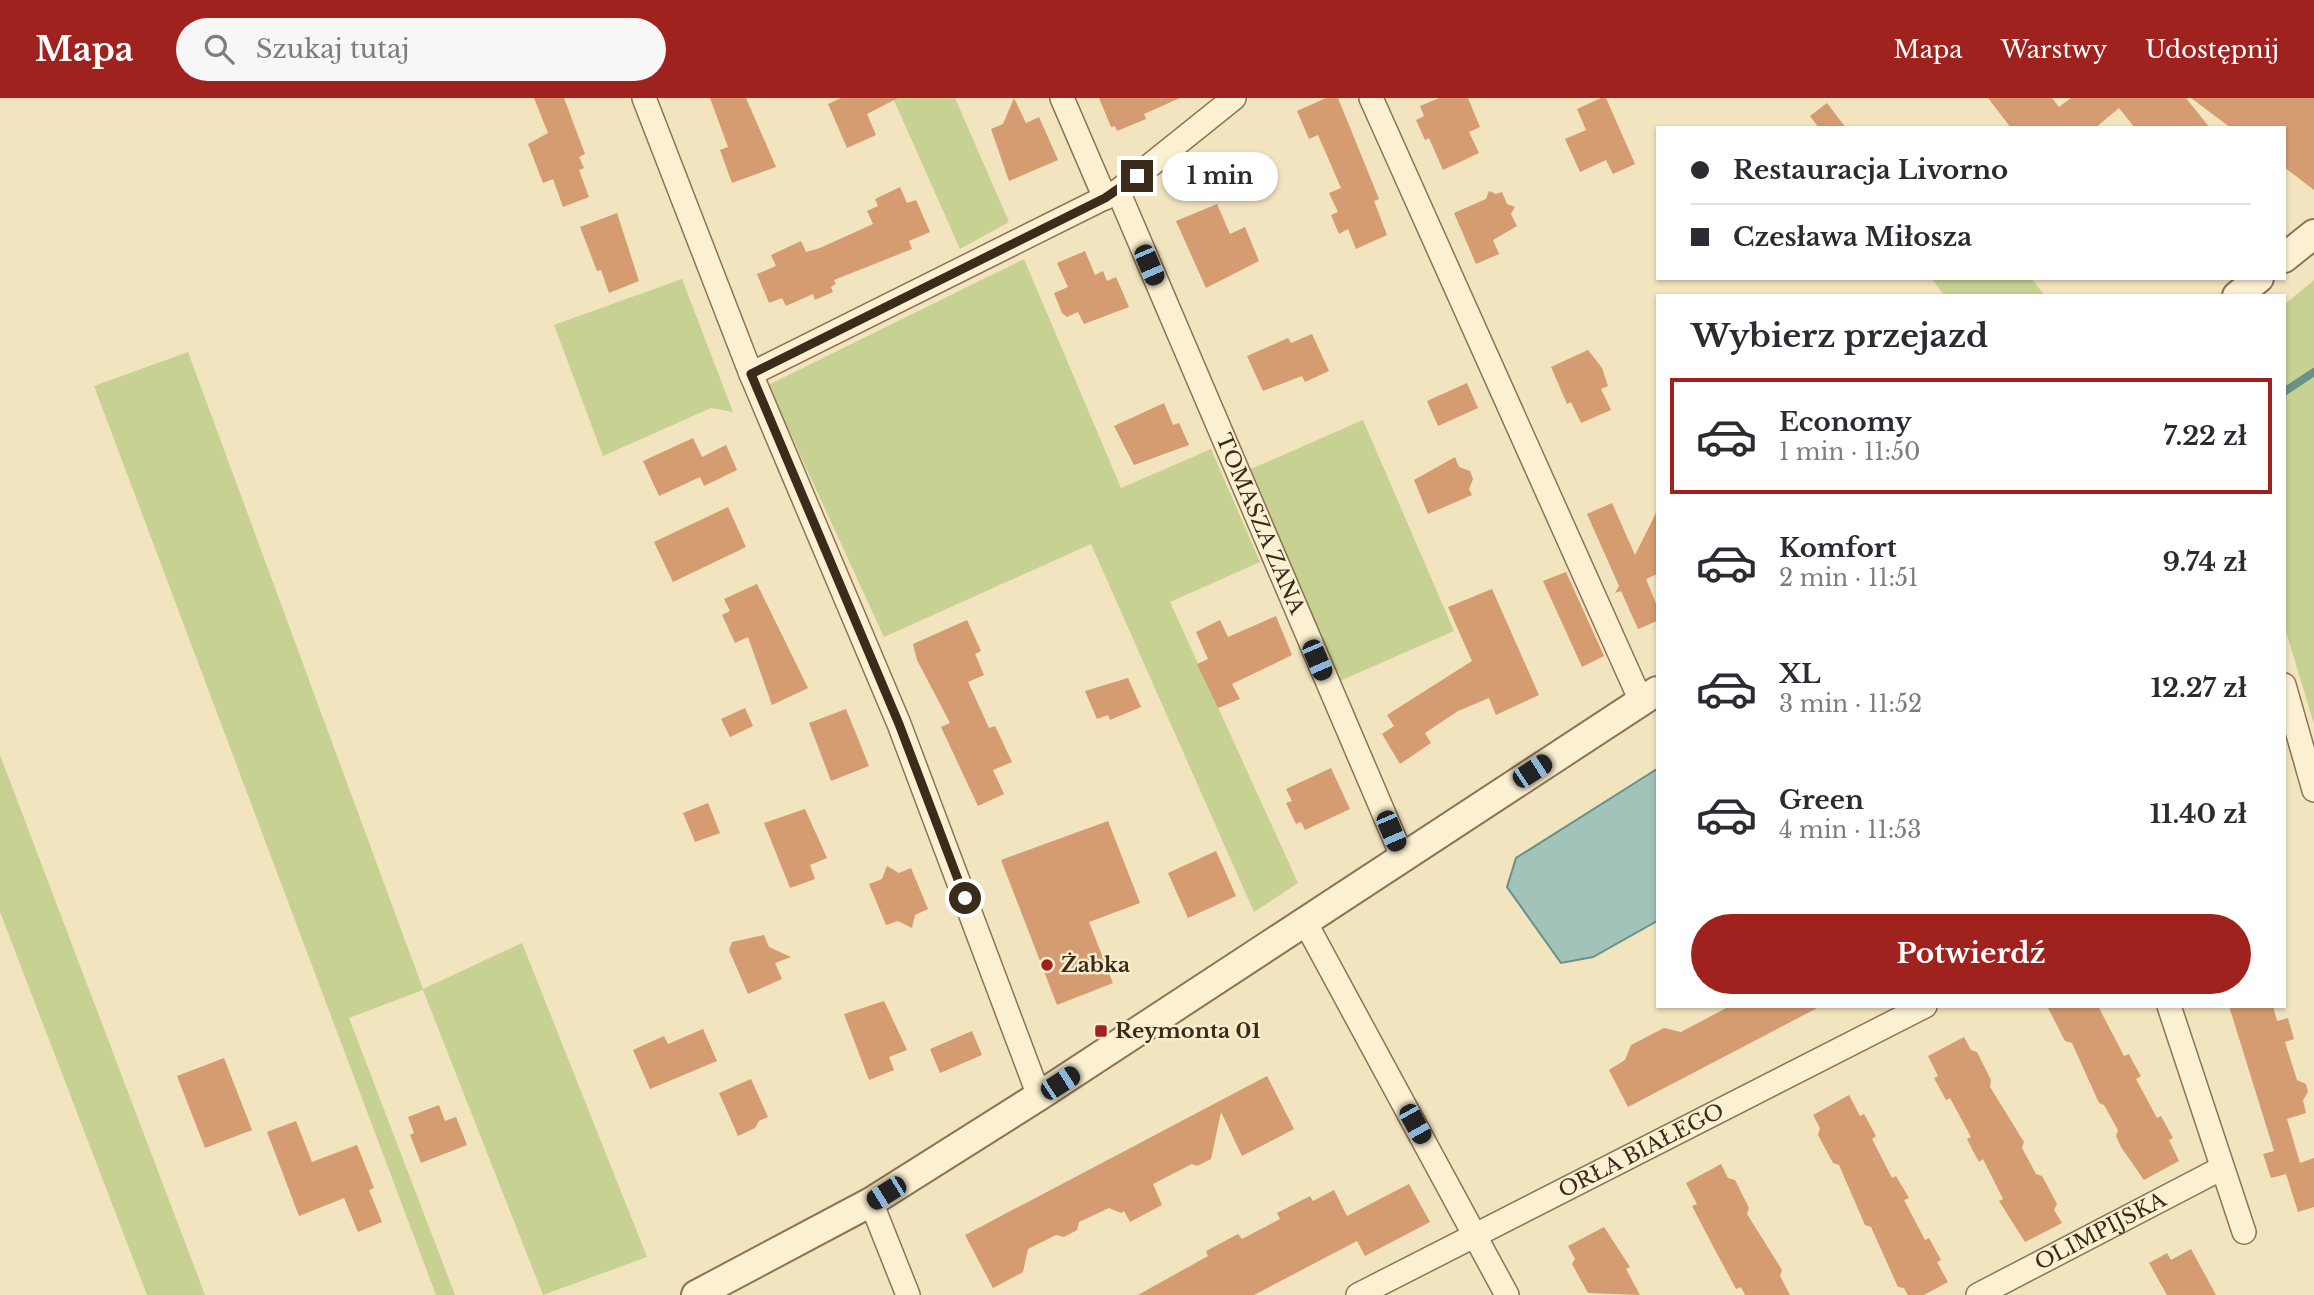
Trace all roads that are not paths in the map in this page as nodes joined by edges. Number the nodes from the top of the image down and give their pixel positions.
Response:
1 (644, 98) edge
2 (1062, 98) edge
3 (1234, 98) edge
4 (1371, 98) edge
5 (1112, 194) junction
6 (2314, 234) edge
7 (2286, 256) edge
8 (2257, 280) edge
9 (2239, 294) edge
10 (751, 374) junction
11 (2286, 692) edge
12 (1649, 696) edge
13 (2314, 790) edge
14 (1402, 856) junction
15 (1304, 920) junction
16 (1921, 1008) edge
17 (2170, 1008) edge
18 (1039, 1096) junction
19 (2222, 1168) junction
20 (871, 1202) junction
21 (2244, 1232) dead end
22 (1475, 1234) junction
23 (696, 1295) edge
24 (908, 1295) edge
25 (1358, 1295) edge
26 (1507, 1295) edge
27 (1978, 1295) edge

1 - 10 street
2 - 5 street, TOMASZA ZANA
3 - 5 street
4 - 12 street
5 - 10 street
5 - 14 street, TOMASZA ZANA
6 - 7 street
8 - 9 street
10 - 18 street
11 - 13 street
12 - 14 street
14 - 15 street
15 - 18 street
15 - 22 street
16 - 22 street, ORŁA BIAŁEGO
17 - 19 street
18 - 20 street
19 - 21 street
19 - 27 street, OLIMPIJSKA
20 - 23 street
20 - 24 street
22 - 25 street, ORŁA BIAŁEGO
22 - 26 street

